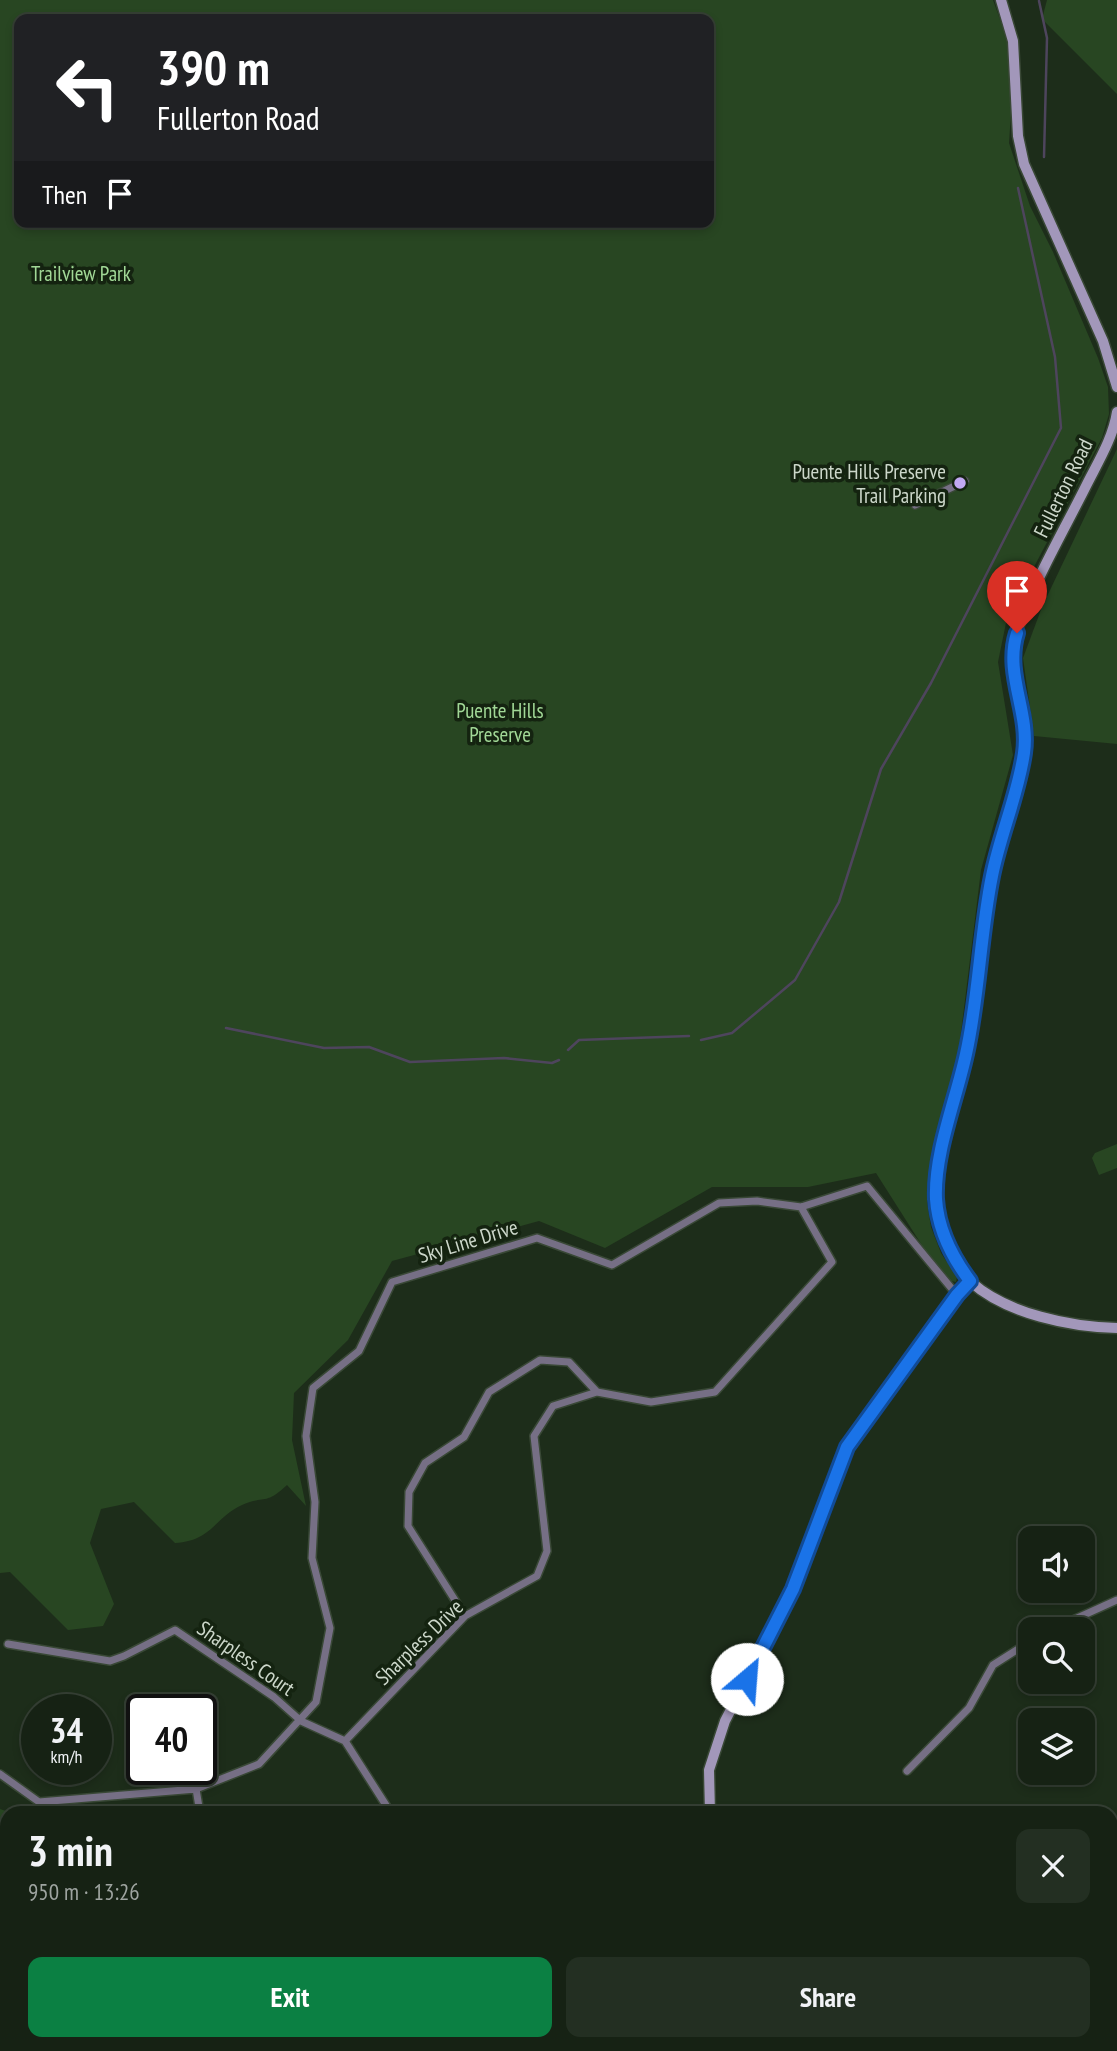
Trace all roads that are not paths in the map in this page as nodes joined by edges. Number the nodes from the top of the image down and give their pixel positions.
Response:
1 (1001, 0) edge
2 (1117, 387) edge
3 (1117, 412) edge
4 (965, 481) dead end
5 (915, 505) dead end
6 (801, 1207) junction
7 (970, 1281) junction
8 (957, 1295) junction
9 (1117, 1328) edge
10 (597, 1392) junction
11 (1117, 1600) edge
12 (465, 1616) junction
13 (1079, 1617) edge
14 (8, 1644) dead end
15 (1018, 1649) edge
16 (301, 1721) junction
17 (345, 1741) junction
18 (908, 1771) dead end
19 (0, 1774) edge
20 (196, 1789) junction
21 (199, 1806) edge
22 (387, 1806) edge
23 (710, 1806) edge

1 - 2 street
3 - 7 street, Fullerton Road
4 - 5 street
6 - 8 street, Sky Line Drive
6 - 10 street, Sharpless Drive
6 - 16 street, Sky Line Drive
7 - 8 street
7 - 9 street, Fullerton Road
8 - 23 street
10 - 12 street, Sharpless Drive
10 - 12 street
11 - 13 street
12 - 17 street, Sharpless Drive
14 - 16 street, Sharpless Court
15 - 18 street
16 - 17 street
16 - 20 street, Sky Line Drive
17 - 22 street
19 - 20 street, Sky Line Drive
20 - 21 street

